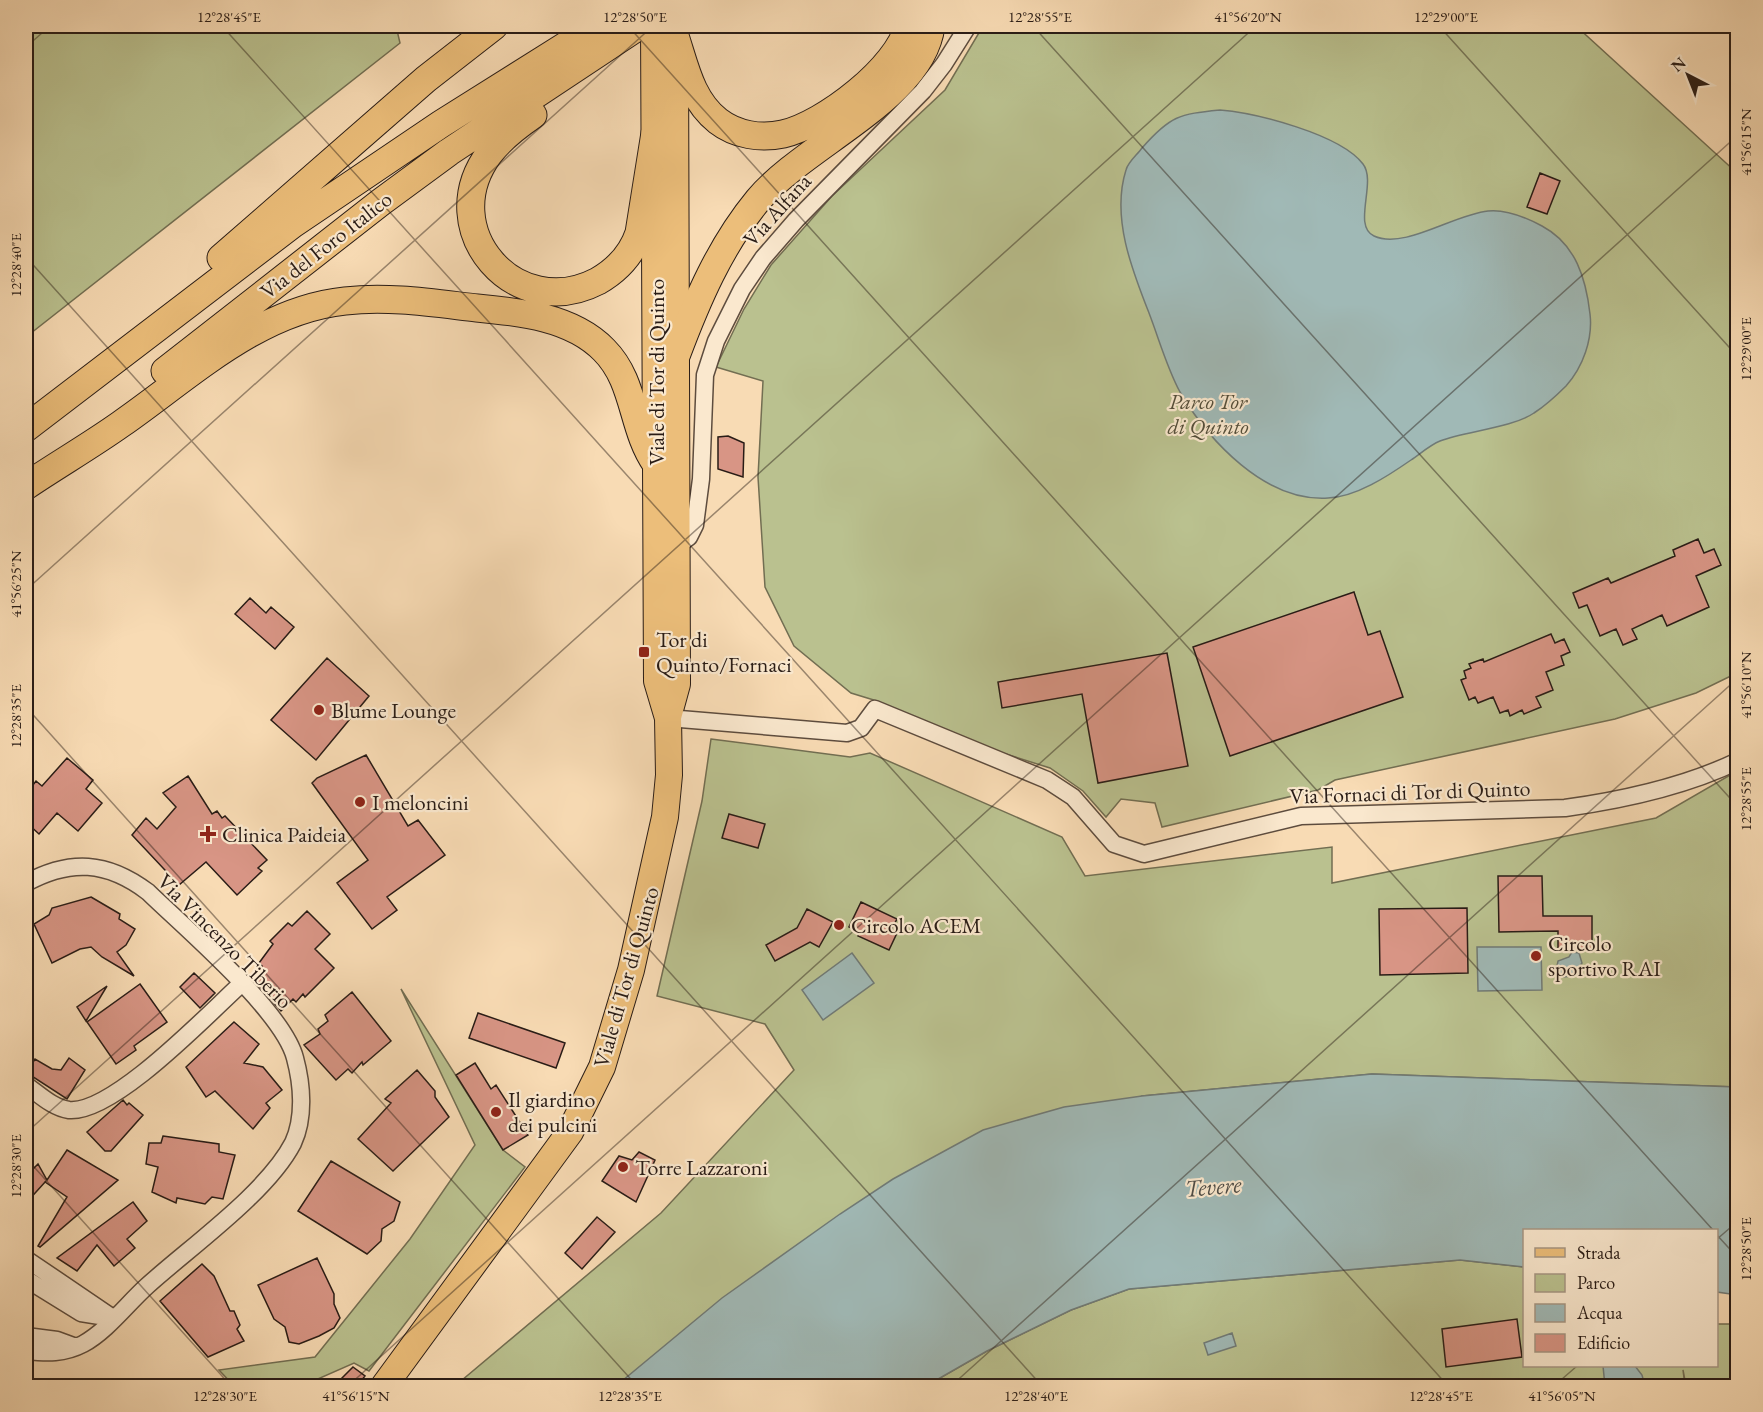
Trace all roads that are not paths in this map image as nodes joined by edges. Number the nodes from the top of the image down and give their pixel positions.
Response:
1 (494, 26) edge
2 (597, 26) edge
3 (639, 26) edge
4 (908, 26) edge
5 (931, 26) edge
6 (968, 26) edge
7 (668, 29) edge
8 (584, 61) junction
9 (655, 133) junction
10 (676, 356) junction
11 (69, 394) junction
12 (26, 428) edge
13 (656, 464) junction
14 (702, 464) junction
15 (26, 484) edge
16 (676, 485) junction
17 (678, 545) junction
18 (668, 718) junction
19 (1737, 761) edge
20 (26, 883) edge
21 (241, 984) junction
22 (26, 1085) edge
23 (26, 1259) edge
24 (26, 1279) edge
25 (113, 1318) junction
26 (26, 1336) edge
27 (76, 1347) junction
28 (26, 1351) edge
29 (384, 1386) edge

1 - 11 highway
2 - 11 highway, Via del Foro Italico
3 - 8 highway, Via del Foro Italico
4 - 7 highway
5 - 10 highway
6 - 14 street, Via Alfana
7 - 9 main road, Viale di Tor di Quinto
7 - 10 main road, Viale di Tor di Quinto
8 - 9 highway
8 - 15 highway, Via del Foro Italico
9 - 13 main road, Viale di Tor di Quinto
10 - 16 main road, Viale di Tor di Quinto
11 - 12 highway, Via del Foro Italico
13 - 15 highway
13 - 18 main road, Viale di Tor di Quinto
14 - 16 street
14 - 17 street, Via Alfana
16 - 17 main road, Viale di Tor di Quinto
17 - 18 main road, Viale di Tor di Quinto
18 - 19 street, Via Fornaci di Tor di Quinto
18 - 29 main road, Viale di Tor di Quinto
20 - 21 street, Via Vincenzo Tiberio
21 - 22 street
21 - 25 street, Via Vincenzo Tiberio
23 - 25 street
24 - 25 street
25 - 27 street, Via Vincenzo Tiberio
26 - 27 street
27 - 28 street

